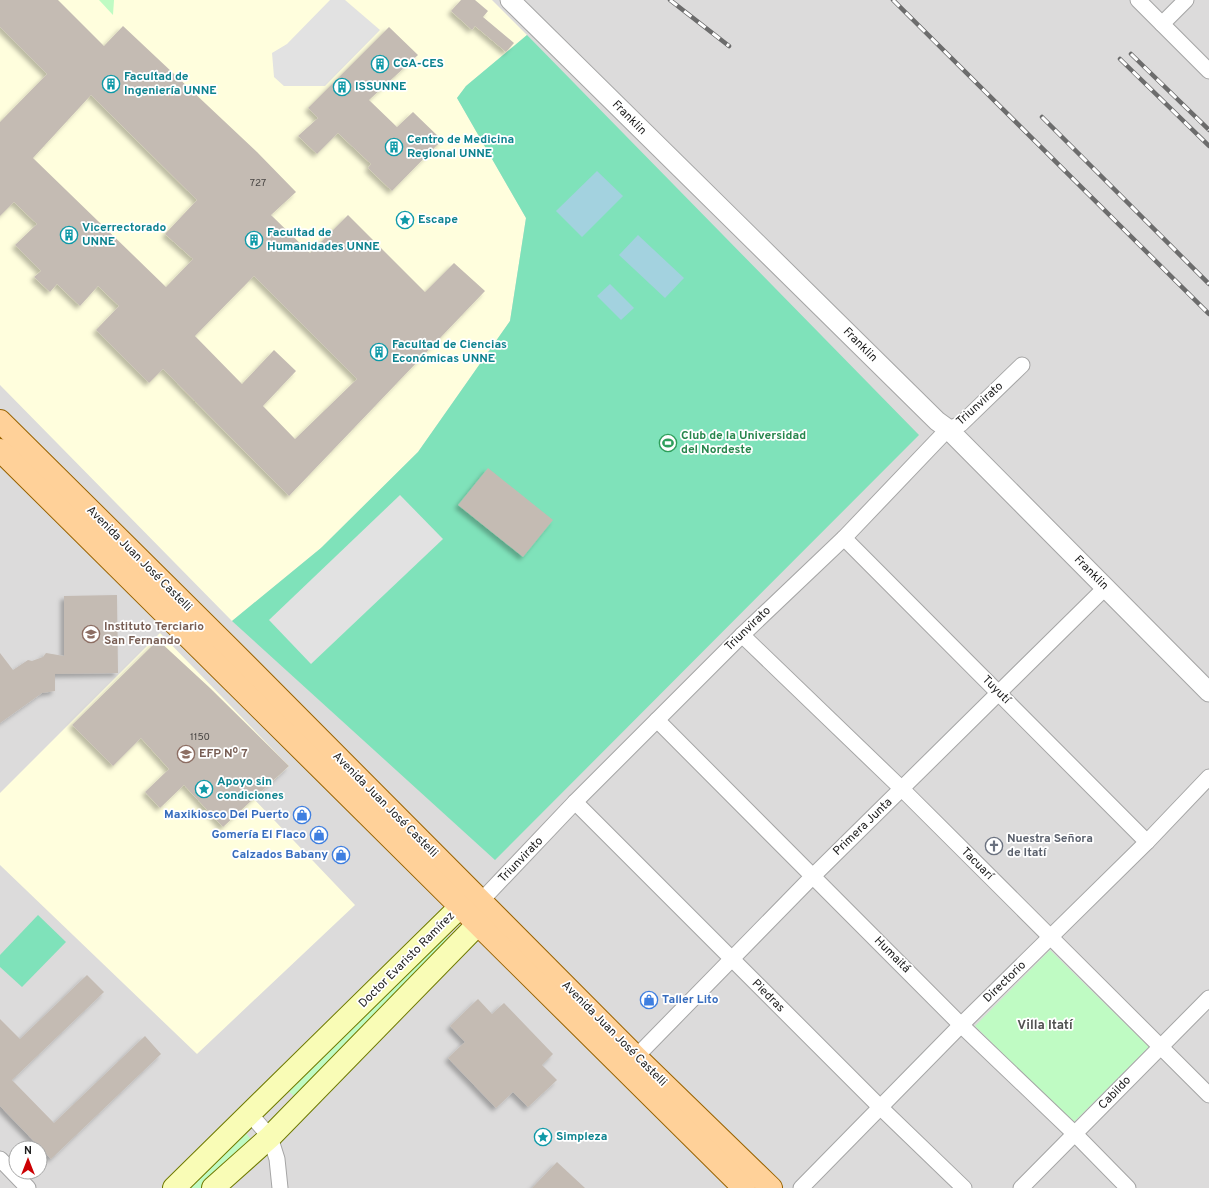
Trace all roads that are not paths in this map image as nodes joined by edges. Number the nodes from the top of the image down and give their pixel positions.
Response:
1 (510, 0) edge
2 (1138, 0) edge
3 (1186, 0) edge
4 (1162, 24) junction
5 (1209, 71) edge
6 (1022, 365) dead end
7 (0, 421) edge
8 (948, 429) junction
9 (0, 450) edge
10 (844, 538) junction
11 (1105, 588) junction
12 (742, 635) junction
13 (1209, 692) edge
14 (998, 693) junction
15 (657, 720) junction
16 (1209, 776) edge
17 (902, 789) junction
18 (575, 802) junction
19 (1147, 842) junction
20 (813, 876) junction
21 (471, 904) junction
22 (478, 924) junction
23 (1051, 938) junction
24 (732, 960) junction
25 (1209, 998) edge
26 (962, 1025) junction
27 (1160, 1046) junction
28 (630, 1063) junction
29 (1209, 1095) edge
30 (881, 1108) junction
31 (250, 1114) junction
32 (1075, 1134) junction
33 (270, 1137) junction
34 (0, 1159) edge
35 (28, 1188) edge
36 (174, 1188) edge
37 (213, 1188) edge
38 (280, 1188) edge
39 (744, 1188) edge
40 (771, 1188) edge
41 (801, 1188) edge
42 (964, 1188) edge
43 (1022, 1188) edge
44 (1128, 1188) edge

1 - 8 street, Franklin
2 - 4 street
3 - 4 street
4 - 5 street
6 - 8 street, Triunvirato
7 - 21 main road, Avenida Juan José Castelli
8 - 10 street, Triunvirato
8 - 11 street, Franklin
9 - 21 main road, Avenida Juan José Castelli
10 - 12 street, Triunvirato
10 - 14 street, Tuyutí
11 - 13 street, Franklin
11 - 14 street, Primera Junta
12 - 15 street, Triunvirato
12 - 17 street, Tacuarí
14 - 17 street, Primera Junta
14 - 19 street, Tuyutí
15 - 18 street, Triunvirato
15 - 20 street, Humaitá
16 - 19 street, Directorio
17 - 20 street, Primera Junta
17 - 23 street, Tacuarí
18 - 21 street, Triunvirato
18 - 24 street, Piedras
19 - 23 street, Directorio
20 - 24 street, Primera Junta
20 - 26 street, Humaitá
21 - 22 main road, Avenida Juan José Castelli
21 - 28 main road, Avenida Juan José Castelli
21 - 31 main road, Doctor Evaristo Ramírez
22 - 28 main road, Avenida Juan José Castelli
22 - 33 main road, Doctor Evaristo Ramírez
23 - 26 street, Directorio
23 - 27 street, Tacuarí
24 - 28 street, Primera Junta
24 - 30 street, Piedras
25 - 27 street, Cabildo
26 - 30 street, Directorio
26 - 32 street, Humaitá
27 - 29 street, Tacuarí
27 - 32 street, Cabildo
28 - 39 main road, Avenida Juan José Castelli
28 - 40 main road, Avenida Juan José Castelli
30 - 41 street, Directorio
30 - 42 street, Piedras
31 - 33 street
31 - 36 main road, Doctor Evaristo Ramírez
32 - 43 street, Cabildo
32 - 44 street, Humaitá
33 - 37 main road, Doctor Evaristo Ramírez
33 - 38 street
34 - 35 street

